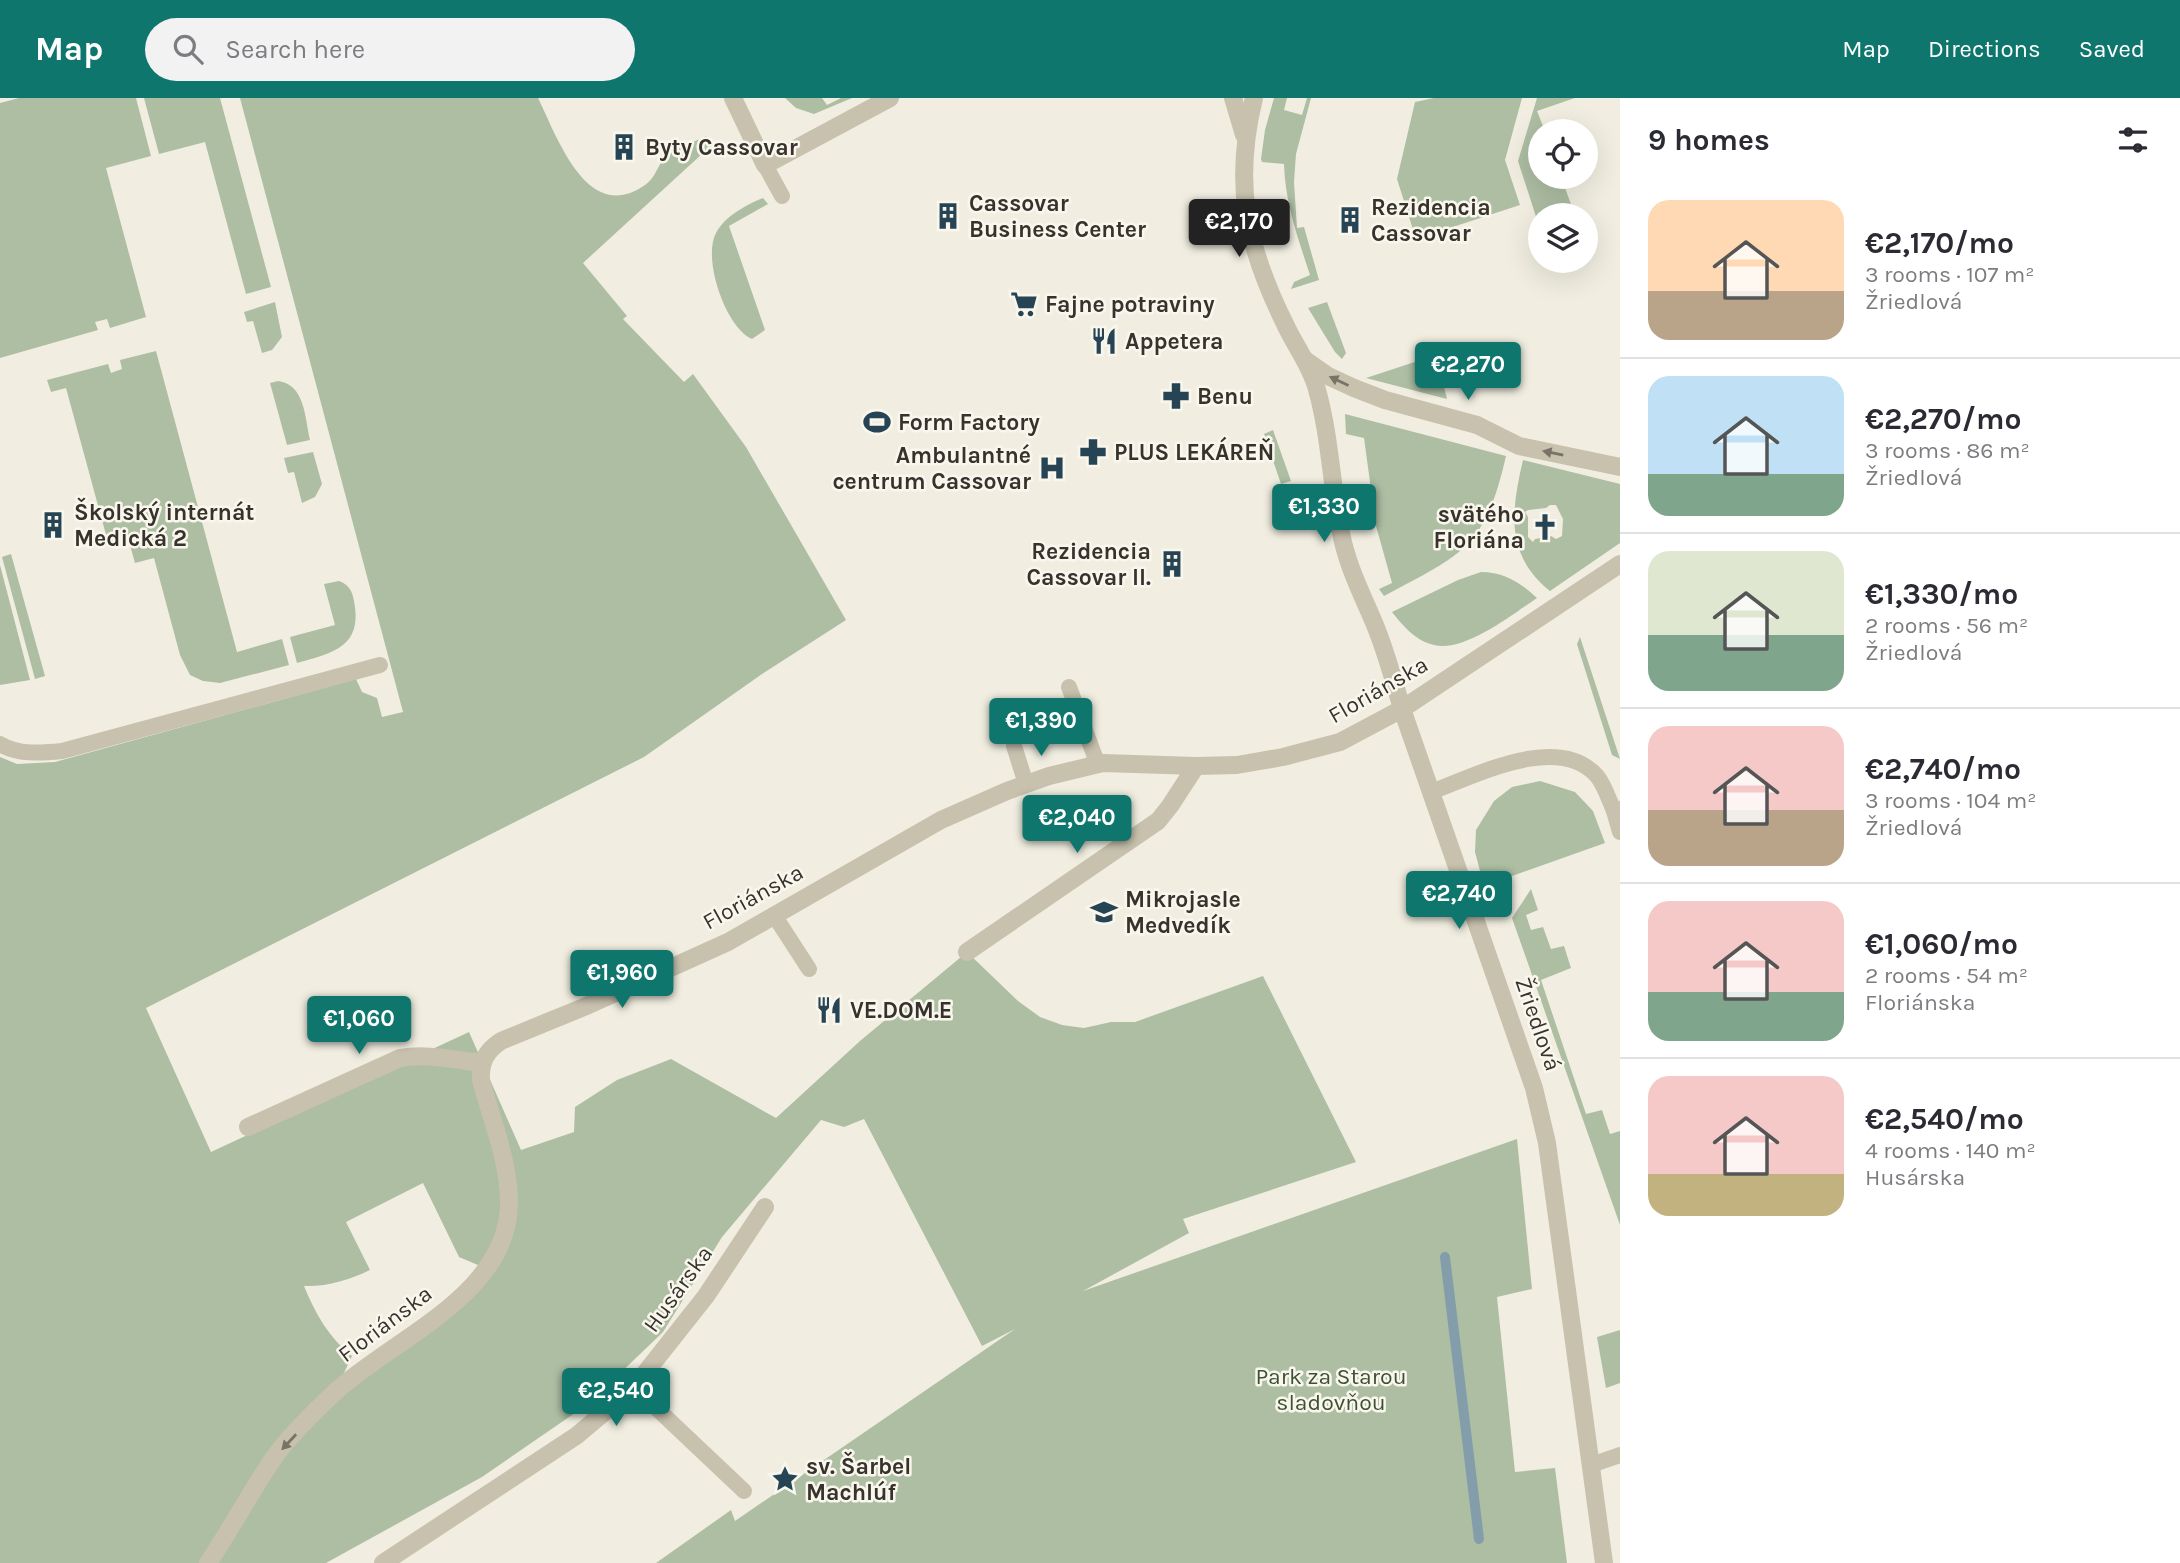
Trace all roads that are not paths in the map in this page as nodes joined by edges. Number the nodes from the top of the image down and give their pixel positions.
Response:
1 (733, 98) edge
2 (890, 98) edge
3 (1233, 98) edge
4 (1254, 98) edge
5 (1245, 140) junction
6 (765, 165) junction
7 (782, 195) dead end
8 (1305, 360) junction
9 (1620, 467) edge
10 (1620, 564) edge
11 (380, 665) dead end
12 (1069, 687) dead end
13 (1402, 709) junction
14 (0, 744) edge
15 (1014, 746) dead end
16 (1098, 765) junction
17 (1196, 766) junction
18 (1026, 784) junction
19 (1432, 792) junction
20 (1617, 810) edge
21 (1620, 832) edge
22 (774, 915) junction
23 (967, 952) dead end
24 (809, 969) dead end
25 (482, 1063) junction
26 (248, 1127) dead end
27 (765, 1207) dead end
28 (634, 1387) junction
29 (1620, 1455) edge
30 (1591, 1465) junction
31 (744, 1491) dead end
32 (208, 1563) edge
33 (383, 1563) edge
34 (1604, 1563) edge

1 - 6 street
2 - 6 street
3 - 5 street, Žriedlová
4 - 5 street, Žriedlová
5 - 8 street, Žriedlová
6 - 7 lane
9 -> 8 street, Žriedlová
8 - 13 street, Žriedlová
10 - 13 street, Floriánska
11 - 14 lane
12 - 16 lane
13 - 17 street, Floriánska
13 - 19 street, Žriedlová
15 - 18 lane
16 - 17 street, Floriánska
16 - 18 street, Floriánska
17 - 23 street
18 - 22 street, Floriánska
19 - 20 lane
19 - 30 street, Žriedlová
20 - 21 lane
22 - 24 lane
22 - 25 street, Floriánska
25 - 26 street
25 -> 32 street, Floriánska
27 - 28 street, Husárska
28 - 31 lane
28 - 33 street, Husárska
29 - 30 lane
30 - 34 street, Žriedlová

